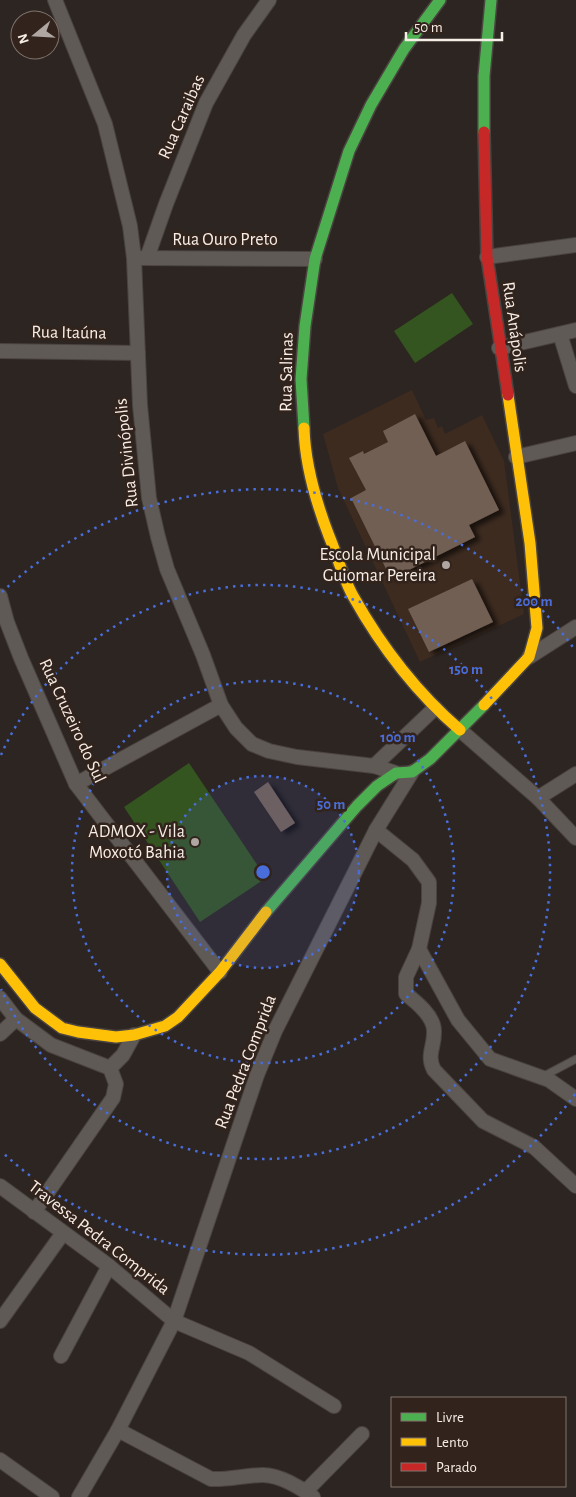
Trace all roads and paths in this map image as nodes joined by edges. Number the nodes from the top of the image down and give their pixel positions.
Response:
1 (55, 0) edge
2 (268, 0) edge
3 (440, 0) edge
4 (491, 0) edge
5 (576, 245) edge
6 (487, 257) junction
7 (141, 258) junction
8 (315, 259) junction
9 (576, 330) edge
10 (560, 334) junction
11 (499, 348) junction
12 (0, 351) edge
13 (138, 353) junction
14 (576, 386) edge
15 (576, 443) edge
16 (516, 457) junction
17 (0, 596) edge
18 (3, 623) edge
19 (576, 627) edge
20 (529, 657) junction
21 (222, 705) junction
22 (435, 708) junction
23 (460, 730) junction
24 (374, 766) junction
25 (412, 772) junction
26 (396, 773) junction
27 (576, 774) edge
28 (76, 784) junction
29 (538, 798) junction
30 (376, 830) junction
31 (576, 838) edge
32 (419, 949) junction
33 (0, 964) edge
34 (220, 972) junction
35 (0, 998) edge
36 (16, 1019) junction
37 (0, 1034) edge
38 (134, 1036) junction
39 (576, 1058) edge
40 (110, 1068) junction
41 (542, 1077) junction
42 (576, 1099) edge
43 (574, 1181) edge
44 (0, 1186) edge
45 (34, 1212) junction
46 (63, 1233) junction
47 (109, 1266) junction
48 (0, 1321) edge
49 (174, 1321) junction
50 (61, 1356) dead end
51 (334, 1406) dead end
52 (118, 1430) junction
53 (362, 1434) dead end
54 (0, 1460) edge
55 (309, 1494) edge
56 (52, 1497) edge
57 (79, 1497) edge

1 - 7 street, Rua Divinópolis
2 - 7 street, Rua Caraibas
3 - 8 street, Rua Salinas
4 - 6 street, Rua Anápolis
5 - 6 street
6 - 11 street, Rua Anápolis
7 - 8 street, Rua Ouro Preto
7 - 13 street, Rua Divinópolis
8 - 22 street, Rua Salinas
9 - 10 street
10 - 11 street
10 - 14 street
11 - 16 street, Rua Anápolis
12 - 13 street, Rua Itaúna
13 - 21 street, Rua Divinópolis
15 - 16 street
16 - 20 street, Rua Anápolis
17 - 18 street, Rua Cruzeiro do Sul
18 - 28 street, Rua Cruzeiro do Sul
19 - 20 street
20 - 23 street, Rua Pedra Comprida
21 - 24 street, Rua Divinópolis
21 - 28 street
22 - 23 street, Rua Salinas
22 - 24 street
23 - 25 street, Rua Pedra Comprida
23 - 29 street
24 - 26 street, Rua Divinópolis
25 - 26 street
25 - 30 street, Rua Pedra Comprida
26 - 34 street
27 - 29 street
28 - 34 street, Rua Cruzeiro do Sul
29 - 31 street
30 - 32 street
30 - 49 street, Rua Pedra Comprida
32 - 41 street
32 - 43 street
33 - 38 street
34 - 38 street
35 - 36 street
36 - 37 street
36 - 40 street
38 - 40 street
39 - 41 lane
40 - 45 street
41 - 42 street
44 - 45 street, Travessa Pedra Comprida
45 - 46 street, Travessa Pedra Comprida
46 - 47 street, Travessa Pedra Comprida
46 - 48 street
47 - 49 street, Travessa Pedra Comprida
47 - 50 street
49 - 51 street, Travessa Pedra Comprida
49 - 52 street, Rua Pedra Comprida
52 - 55 street
52 - 57 street, Rua Pedra Comprida
53 - 55 street
54 - 56 street

